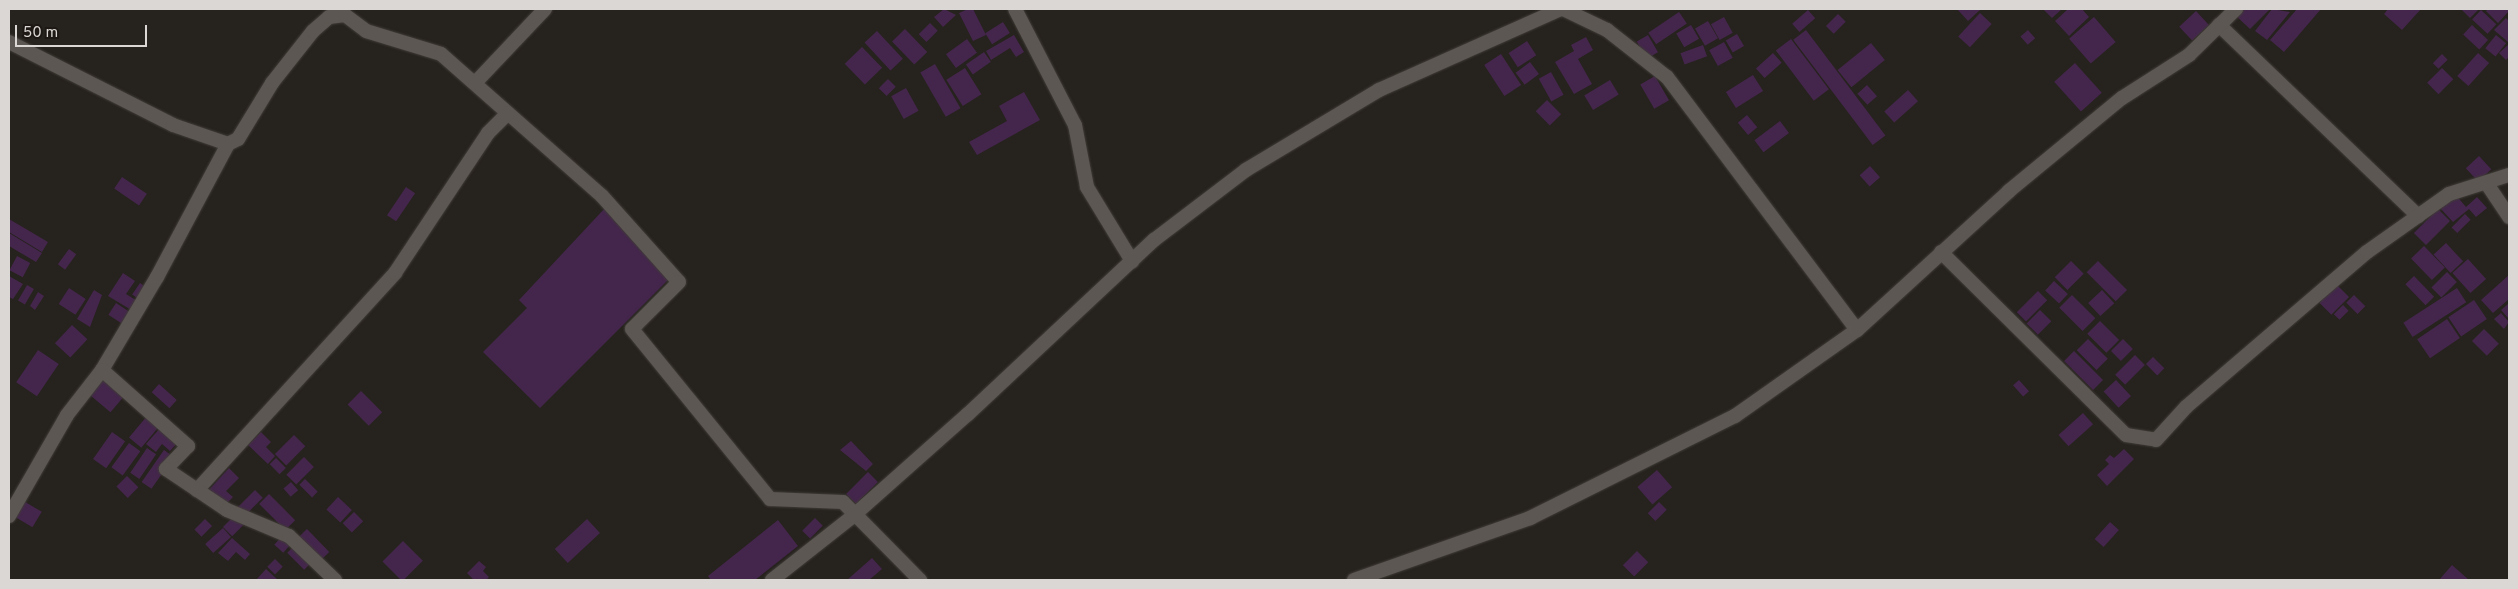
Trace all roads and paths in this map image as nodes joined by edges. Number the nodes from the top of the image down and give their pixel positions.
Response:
1 (545, 9) edge
2 (1015, 9) edge
3 (1562, 9) edge
4 (2236, 9) edge
5 (2219, 25) junction
6 (9, 42) edge
7 (475, 84) junction
8 (508, 113) junction
9 (228, 144) junction
10 (2509, 175) edge
11 (2488, 184) junction
12 (2418, 216) junction
13 (2509, 217) edge
14 (1941, 252) junction
15 (1132, 261) junction
16 (1857, 330) junction
17 (102, 370) junction
18 (196, 490) junction
19 (9, 516) edge
20 (853, 516) junction
21 (335, 580) edge
22 (772, 580) edge
23 (920, 580) edge
24 (1354, 580) edge

1 - 7 street
2 - 15 street
3 - 15 street
3 - 16 street
4 - 5 street
5 - 12 street
5 - 14 street
6 - 9 street
7 - 8 street
7 - 9 street
8 - 18 street
8 - 20 street
9 - 17 street
10 - 11 street
11 - 12 street
11 - 13 street
12 - 14 street
14 - 16 street
15 - 20 street
16 - 24 street
17 - 18 street
17 - 19 street
18 - 21 street
20 - 22 street
20 - 23 street

